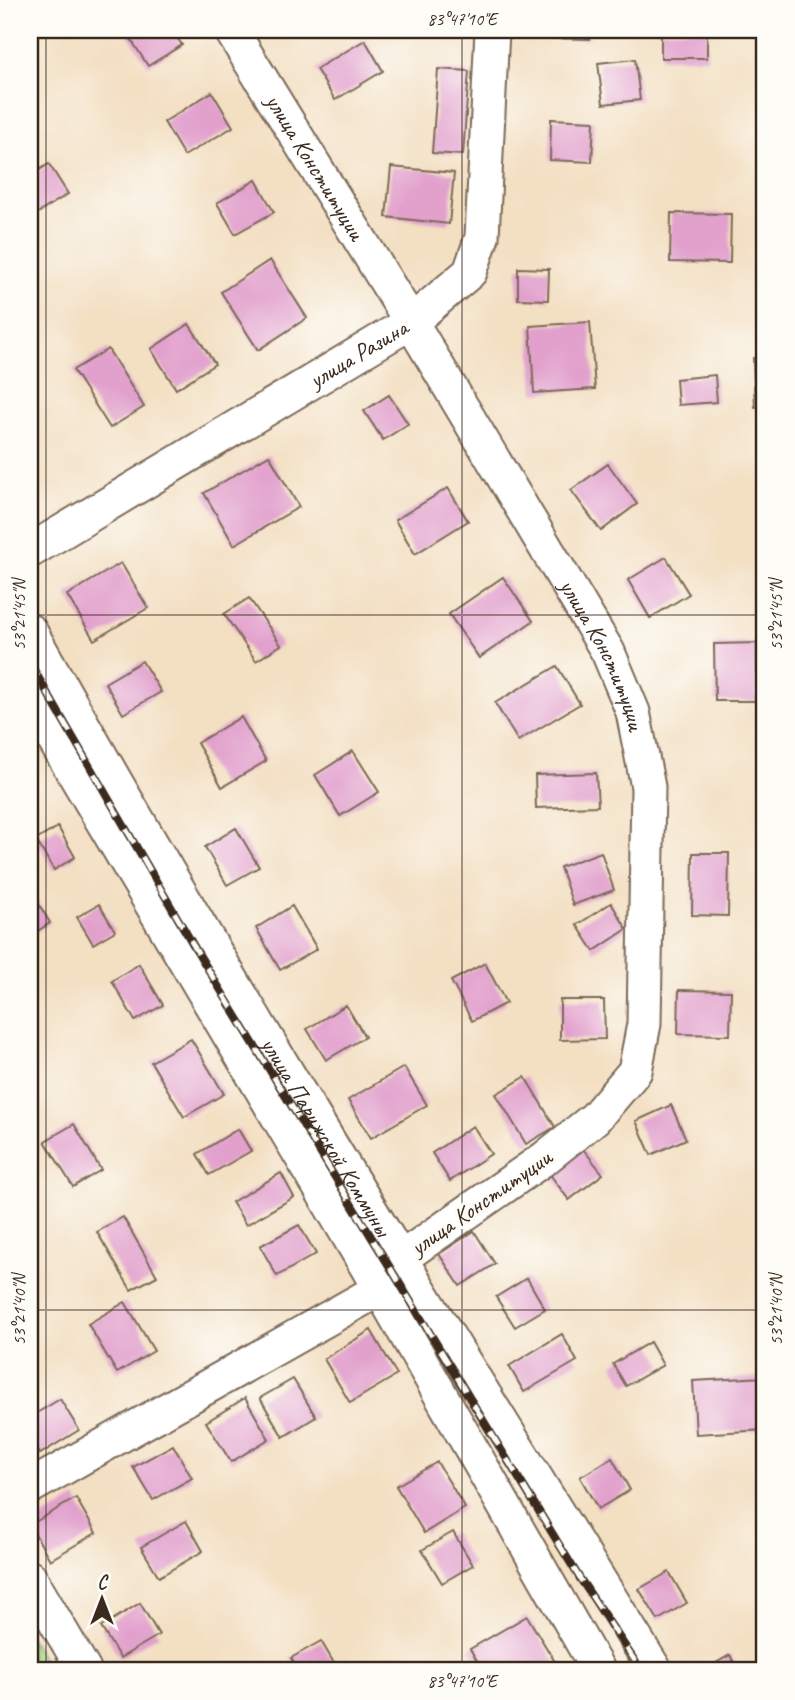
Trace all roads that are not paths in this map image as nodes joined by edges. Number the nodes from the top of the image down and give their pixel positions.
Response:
1 (231, 30) edge
2 (492, 30) edge
3 (411, 322) junction
4 (30, 551) edge
5 (30, 631) edge
6 (30, 699) edge
7 (400, 1259) junction
8 (380, 1289) junction
9 (30, 1487) edge
10 (30, 1578) edge
11 (84, 1670) edge
12 (597, 1670) edge
13 (654, 1670) edge

1 - 3 street, улица Конституции
2 - 3 street, улица Разина
3 - 4 street, улица Разина
3 - 7 street, улица Конституции
5 - 7 street, улица Парижской Коммуны
6 - 8 street, улица Парижской Коммуны
7 - 13 street, улица Парижской Коммуны
8 - 9 street
8 - 12 street, улица Парижской Коммуны
10 - 11 street

